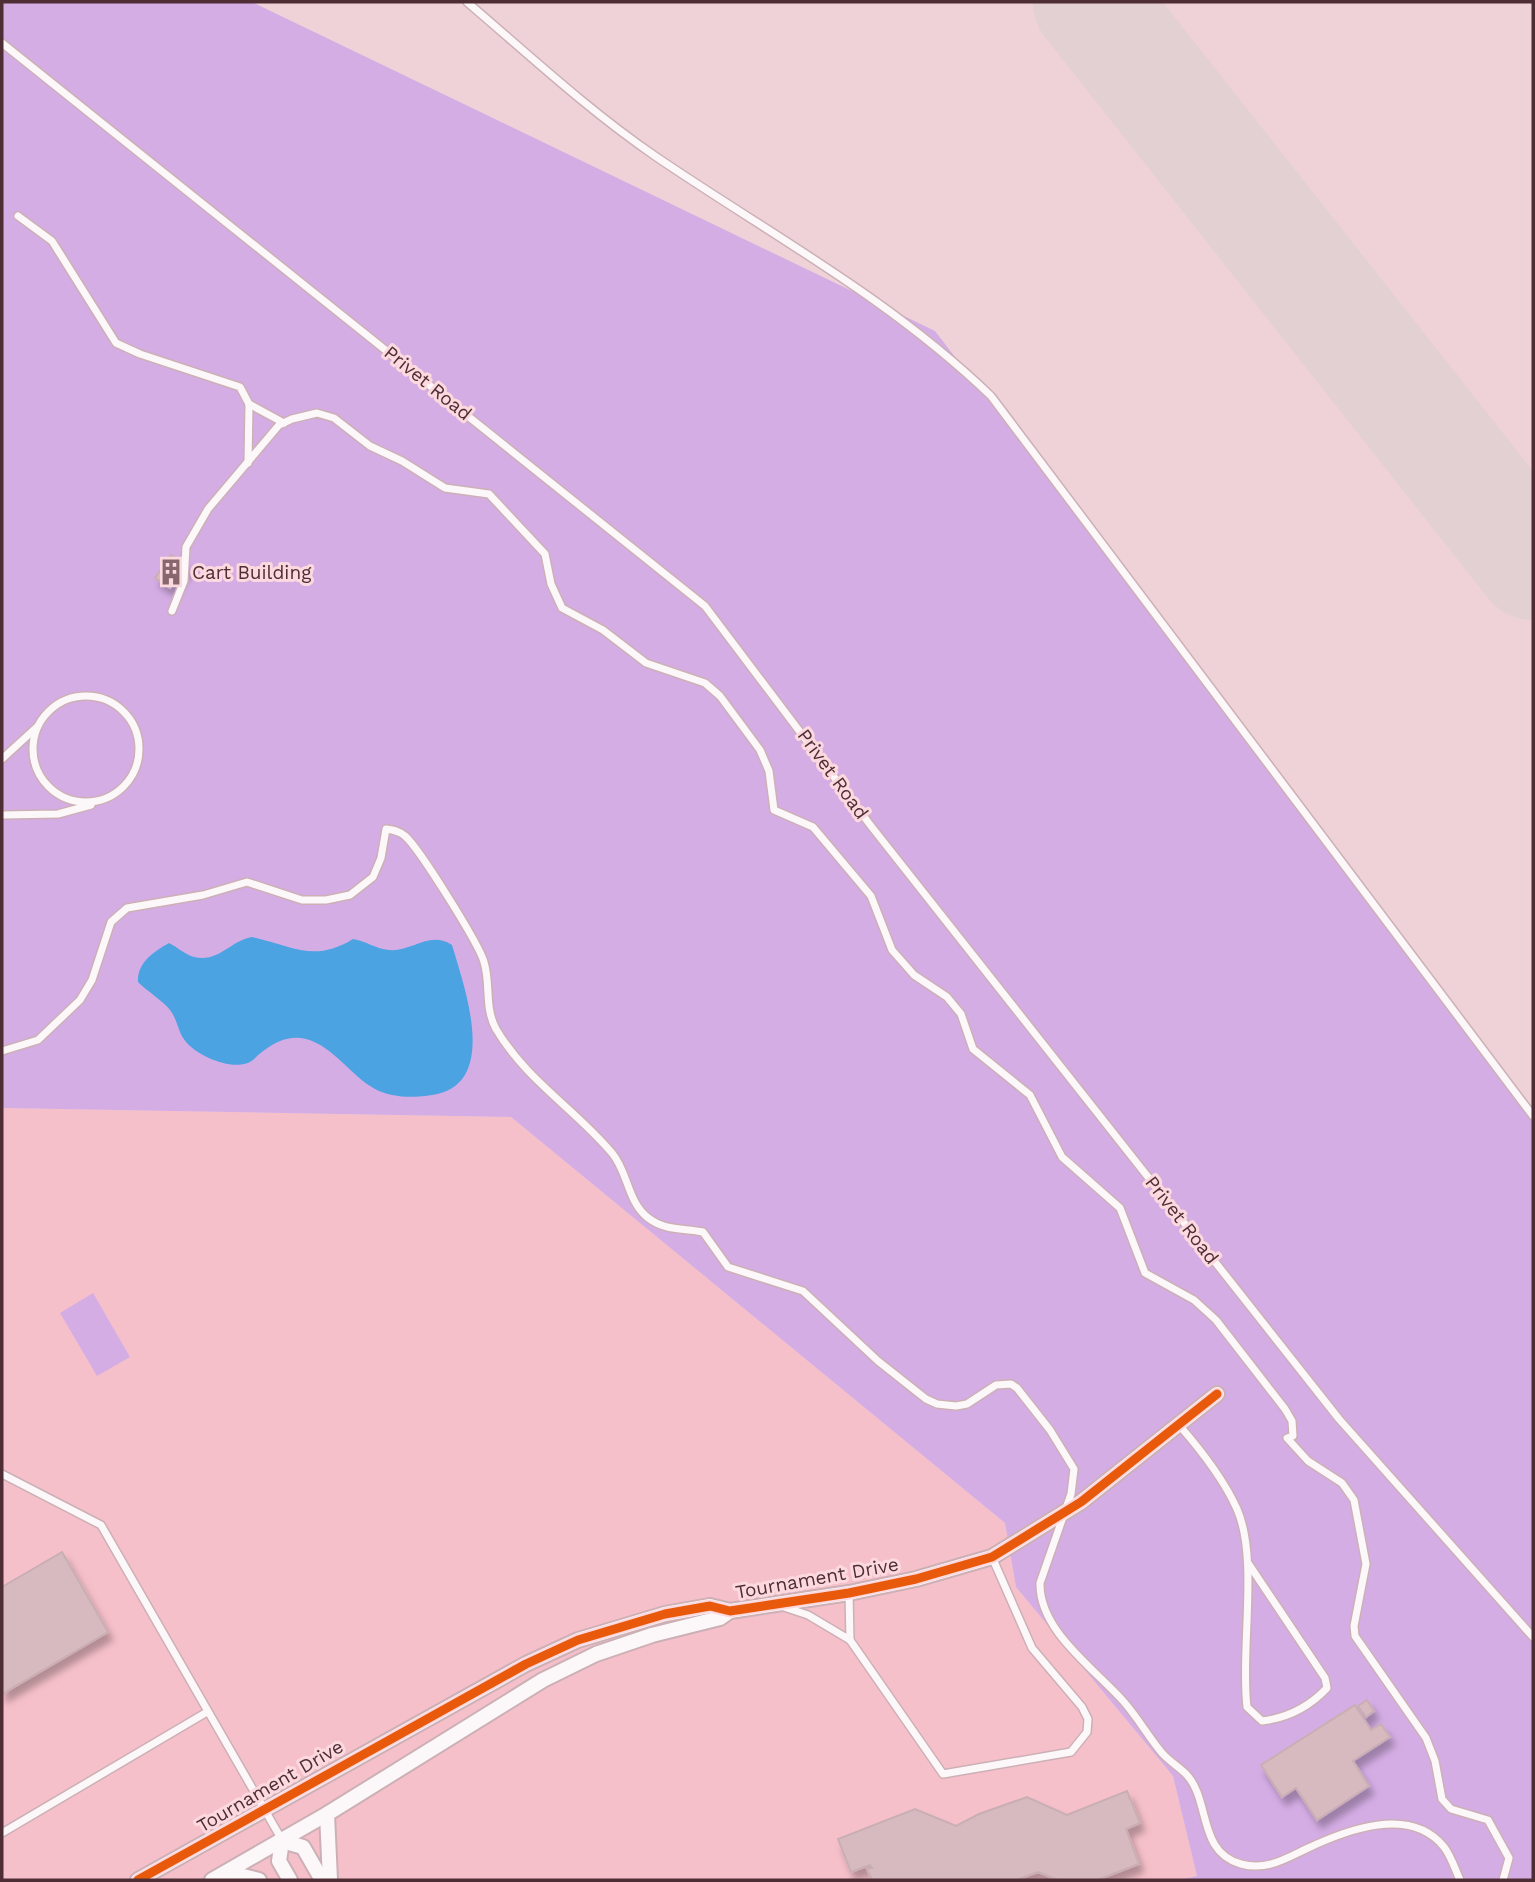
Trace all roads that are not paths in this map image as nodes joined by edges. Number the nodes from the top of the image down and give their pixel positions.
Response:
1 (467, 2) edge
2 (2, 43) edge
3 (18, 215) dead end
4 (249, 404) junction
5 (284, 423) junction
6 (247, 463) junction
7 (172, 611) dead end
8 (39, 726) junction
9 (2, 759) edge
10 (104, 799) junction
11 (2, 815) edge
12 (2, 1051) edge
13 (1533, 1116) edge
14 (1217, 1394) dead end
15 (1179, 1424) junction
16 (2, 1474) edge
17 (1063, 1513) junction
18 (992, 1557) junction
19 (1248, 1563) junction
20 (849, 1593) junction
21 (774, 1603) junction
22 (730, 1611) junction
23 (1533, 1637) edge
24 (850, 1640) junction
25 (207, 1712) junction
26 (264, 1810) junction
27 (327, 1814) junction
28 (2, 1833) edge
29 (282, 1840) junction
30 (227, 1872) junction
31 (138, 1880) edge
32 (212, 1880) edge
33 (258, 1880) edge
34 (290, 1880) edge
35 (322, 1880) edge
36 (330, 1880) edge
37 (1460, 1880) edge
38 (1503, 1880) edge

1 - 13 lane
2 - 23 lane, Privet Road
3 - 4 lane
4 - 5 lane
4 - 6 lane
5 - 6 lane
5 - 38 lane
6 - 7 lane
8 - 9 lane
8 - 10 lane
8 - 10 lane
10 - 11 lane
12 - 17 lane
14 - 15 street, Tournament Drive
15 - 17 street, Tournament Drive
15 - 19 lane
16 - 25 lane
17 - 18 street, Tournament Drive
17 - 37 lane
18 - 20 street, Tournament Drive
18 - 24 lane
19 - 19 lane
20 - 21 street, Tournament Drive
20 - 24 lane
21 - 22 street, Tournament Drive
21 - 24 lane
22 - 26 street, Tournament Drive
22 - 27 street, Tournament Drive
25 - 26 lane
25 - 28 lane
26 - 29 lane
26 - 31 street, Tournament Drive
27 - 29 street, Tournament Drive
27 - 36 street
29 - 30 street, Tournament Drive
29 - 34 street
29 - 35 street
30 - 32 street, Tournament Drive
30 - 33 street

